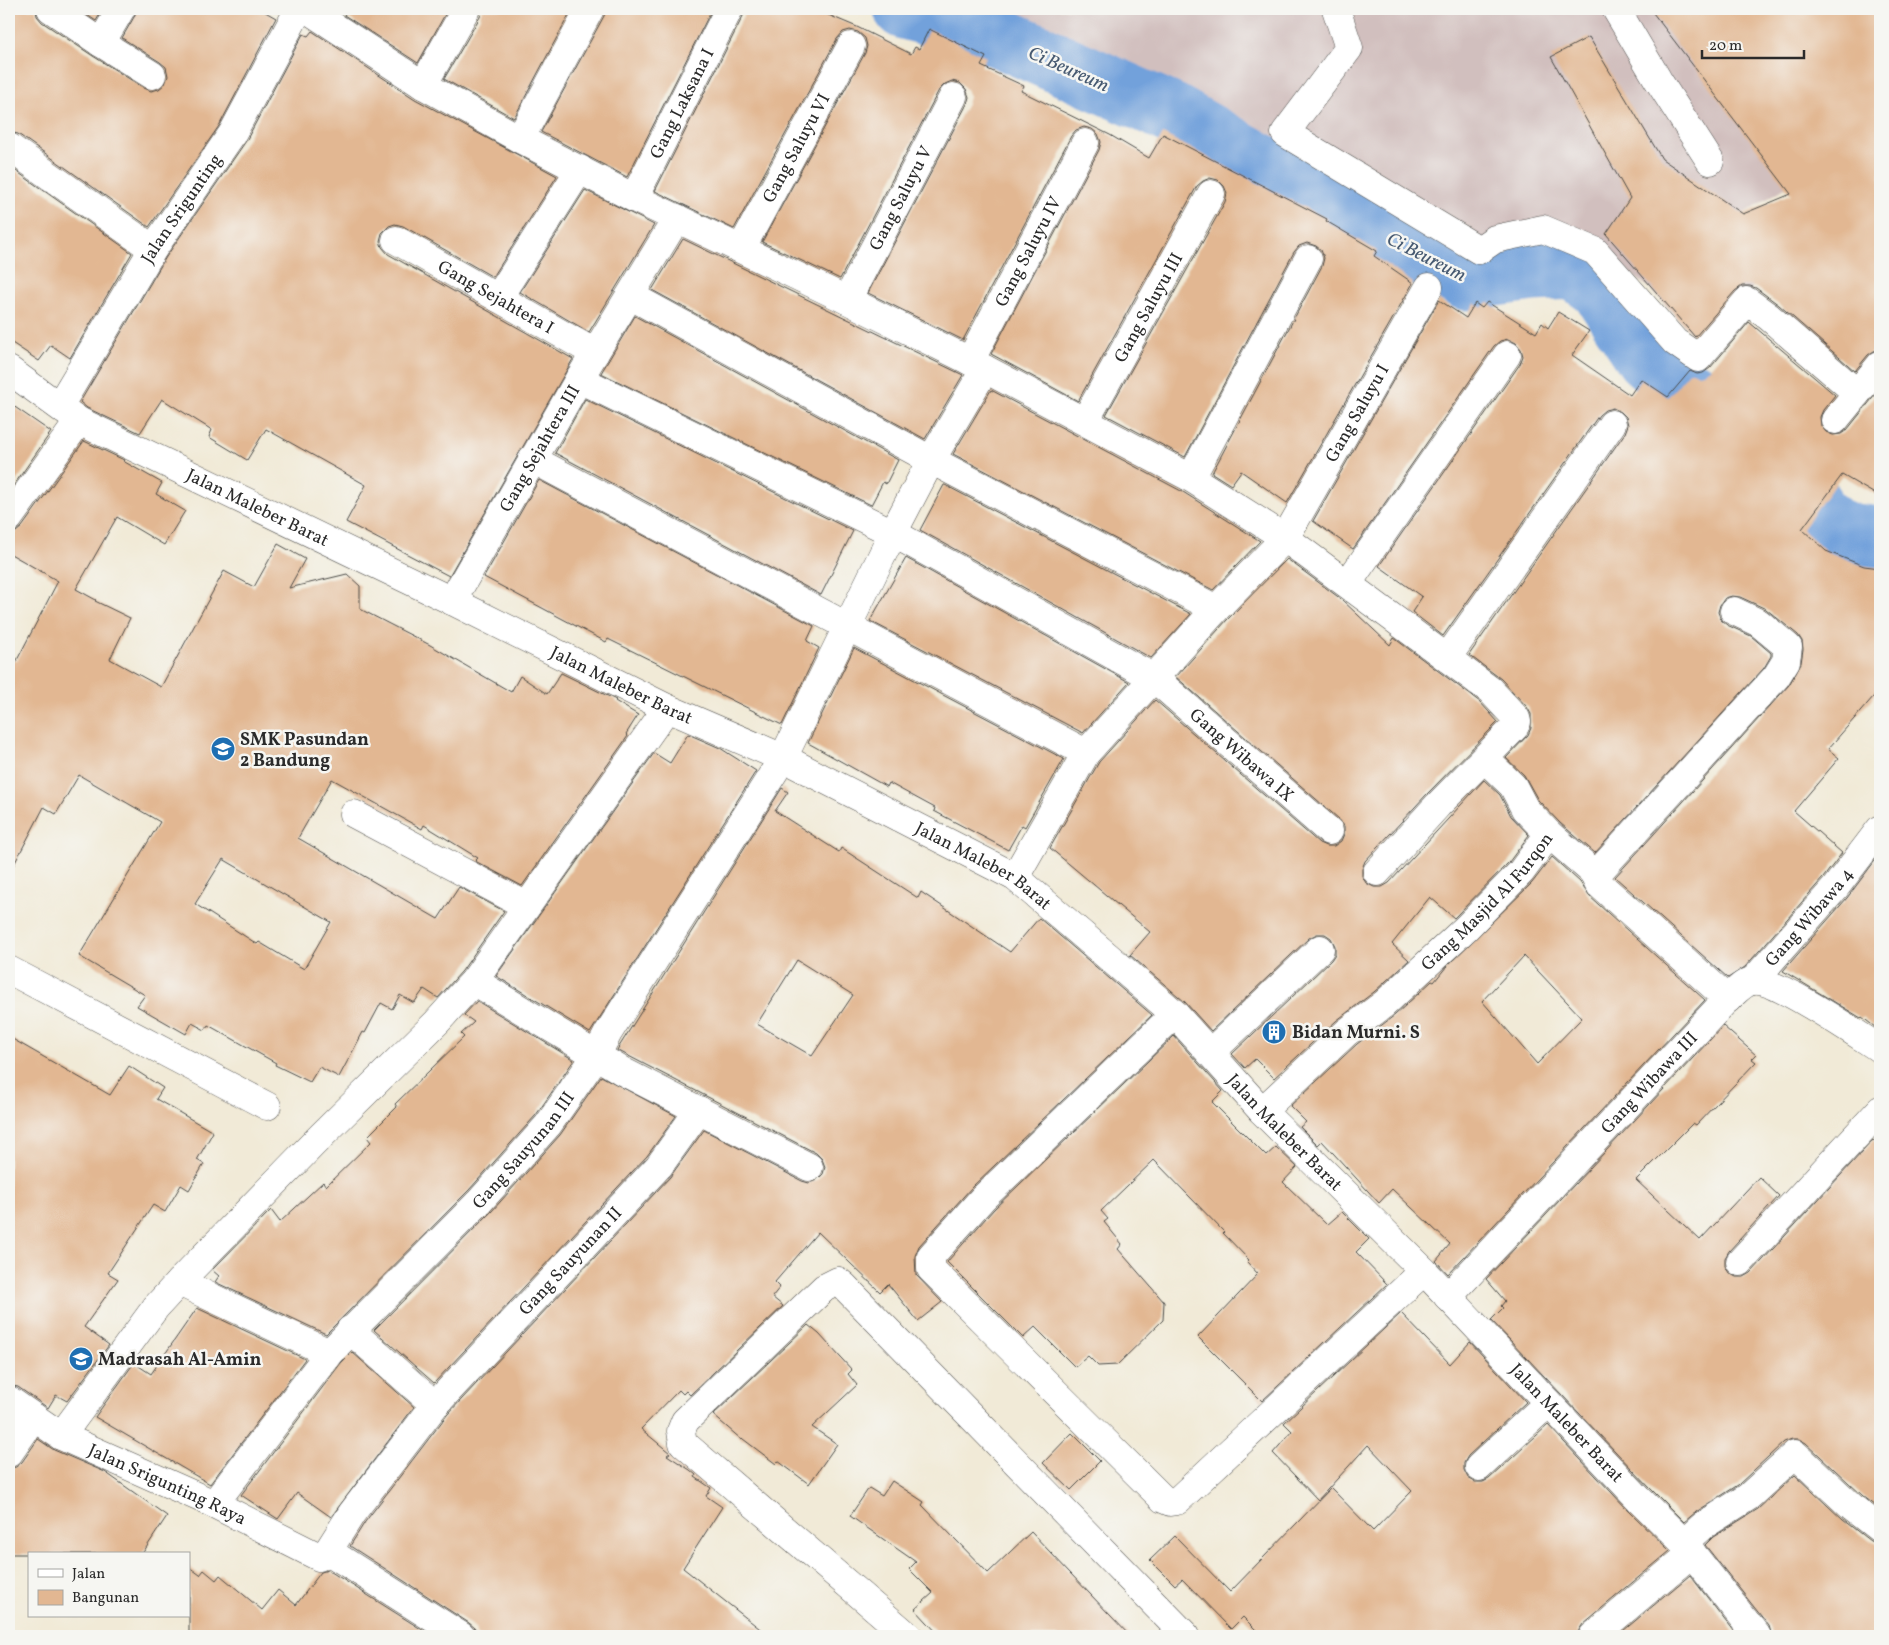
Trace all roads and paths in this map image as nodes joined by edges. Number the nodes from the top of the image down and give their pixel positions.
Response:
1 (51, 9) edge
2 (121, 9) edge
3 (299, 9) edge
4 (307, 9) edge
5 (466, 9) edge
6 (590, 9) edge
7 (729, 9) edge
8 (1336, 9) edge
9 (1616, 9) edge
10 (101, 43) junction
11 (850, 46) dead end
12 (152, 75) dead end
13 (423, 85) junction
14 (953, 96) dead end
15 (520, 139) junction
16 (1086, 143) dead end
17 (9, 147) edge
18 (1710, 161) dead end
19 (580, 169) junction
20 (1211, 194) dead end
21 (634, 198) junction
22 (677, 218) junction
23 (396, 240) dead end
24 (153, 249) junction
25 (741, 249) junction
26 (1308, 259) dead end
27 (1429, 287) dead end
28 (630, 296) junction
29 (498, 298) junction
30 (847, 300) junction
31 (595, 353) junction
32 (1507, 355) dead end
33 (977, 365) junction
34 (1880, 365) edge
35 (9, 370) edge
36 (579, 379) junction
37 (1857, 393) junction
38 (68, 413) junction
39 (1835, 420) dead end
40 (1085, 421) junction
41 (1612, 424) dead end
42 (532, 459) junction
43 (932, 460) junction
44 (1192, 478) junction
45 (9, 518) edge
46 (893, 532) junction
47 (1285, 538) junction
48 (1348, 583) junction
49 (452, 601) junction
50 (1216, 609) junction
51 (1734, 611) dead end
52 (846, 627) junction
53 (1446, 658) junction
54 (1154, 678) junction
55 (667, 708) junction
56 (1086, 753) junction
57 (783, 758) junction
58 (1485, 759) junction
59 (354, 814) dead end
60 (1880, 829) edge
61 (1329, 831) dead end
62 (1549, 834) junction
63 (1378, 872) dead end
64 (1593, 872) junction
65 (1015, 877) junction
66 (528, 906) junction
67 (1320, 949) dead end
68 (9, 970) edge
69 (474, 981) junction
70 (1754, 981) junction
71 (1728, 999) junction
72 (1175, 1014) junction
73 (1880, 1049) edge
74 (1211, 1052) junction
75 (596, 1056) junction
76 (267, 1106) dead end
77 (699, 1110) junction
78 (1880, 1110) edge
79 (1262, 1111) junction
80 (810, 1167) dead end
81 (1740, 1262) dead end
82 (1424, 1271) junction
83 (179, 1282) junction
84 (1448, 1296) junction
85 (350, 1330) junction
86 (329, 1353) junction
87 (9, 1400) edge
88 (1548, 1402) junction
89 (435, 1405) junction
90 (34, 1416) junction
91 (61, 1436) junction
92 (9, 1453) edge
93 (1479, 1467) dead end
94 (214, 1504) junction
95 (1880, 1529) edge
96 (1688, 1548) junction
97 (328, 1551) junction
98 (1176, 1633) edge
99 (461, 1636) edge
100 (908, 1636) edge
101 (1593, 1636) edge
102 (1757, 1636) edge

1 - 10 street
2 - 10 street
3 - 24 street, Jalan Srigunting
4 - 13 street
5 - 13 street
6 - 15 street
7 - 21 street, Gang Laksana I
8 - 37 street
9 - 18 street
10 - 12 street
11 - 25 street, Gang Saluyu VI
13 - 15 street
14 - 30 street, Gang Saluyu V
15 - 19 street
16 - 33 street, Gang Saluyu IV
17 - 24 street
19 - 21 street
19 - 29 street
20 - 40 street, Gang Saluyu III
21 - 22 street
22 - 25 street
22 - 28 street, Gang Sejahtera III
23 - 29 street, Gang Sejahtera I
24 - 38 street, Jalan Srigunting
25 - 30 street
26 - 44 street
27 - 47 street, Gang Saluyu I
28 - 31 street, Gang Sejahtera III
28 - 43 street
29 - 31 street, Gang Sejahtera I
30 - 33 street
31 - 36 street, Gang Sejahtera III
32 - 48 street
33 - 40 street
33 - 43 street, Gang Saluyu IV
34 - 37 street
35 - 38 street, Jalan Maleber Barat
36 - 42 street, Gang Sejahtera III
36 - 46 street, Gang Wibawa IX
37 - 39 street
38 - 45 street, Jalan Srigunting
38 - 49 street, Jalan Maleber Barat
40 - 44 street
41 - 53 street
42 - 49 street, Gang Sejahtera III
42 - 52 street
43 - 46 street, Gang Saluyu IV
43 - 50 street
44 - 47 street
46 - 52 street, Gang Sauyunan III
46 - 54 street, Gang Wibawa IX
47 - 48 street
47 - 50 street, Gang Saluyu I
48 - 53 street
49 - 55 street, Jalan Maleber Barat
50 - 54 street, Gang Saluyu I
51 - 64 street
52 - 56 street
52 - 57 street, Gang Sauyunan III
53 - 58 street
54 - 56 street, Gang Saluyu I
54 - 61 street, Gang Wibawa IX
55 - 57 street, Jalan Maleber Barat
55 - 66 street
56 - 65 street, Gang Saluyu I
57 - 65 street, Jalan Maleber Barat
57 - 75 street, Gang Sauyunan III
58 - 62 street
58 - 63 street
59 - 66 street
60 - 70 street, Gang Wibawa 4
62 - 64 street, Gang Masjid Al Furqon
62 - 79 street, Gang Masjid Al Furqon
64 - 71 street, Gang Masjid Al Furqon
65 - 72 street, Jalan Maleber Barat
66 - 69 street
67 - 74 street
68 - 76 street
69 - 75 street
69 - 83 street
70 - 71 street, Gang Wibawa III
70 - 73 street
71 - 84 street, Gang Wibawa III
72 - 74 street, Jalan Maleber Barat
72 - 82 street
74 - 79 street, Jalan Maleber Barat
75 - 77 street
75 - 85 street, Gang Sauyunan III
77 - 80 street
77 - 89 street, Gang Sauyunan II
78 - 81 street
79 - 82 street, Jalan Maleber Barat
82 - 84 street, Jalan Maleber Barat
83 - 86 street
83 - 91 street
84 - 88 street, Jalan Maleber Barat
85 - 86 street, Gang Sauyunan III
85 - 89 street
86 - 94 street, Gang Sauyunan III
87 - 90 street, Jalan Srigunting Raya
88 - 93 street
88 - 96 street, Jalan Maleber Barat
89 - 97 street, Gang Sauyunan II
90 - 91 street, Jalan Srigunting Raya
90 - 92 street
91 - 94 street, Jalan Srigunting Raya
94 - 97 street, Jalan Srigunting Raya
95 - 96 street
96 - 101 street
96 - 102 street, Jalan Maleber Barat
97 - 99 street
98 - 100 street

